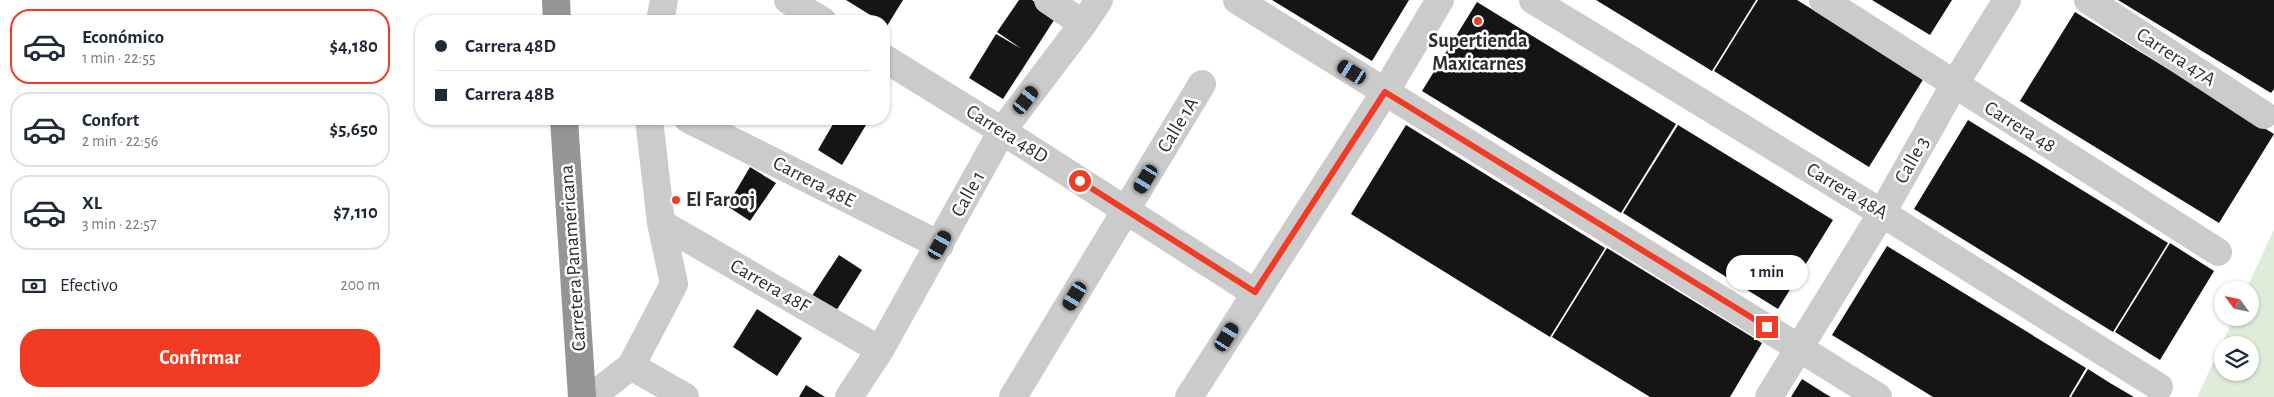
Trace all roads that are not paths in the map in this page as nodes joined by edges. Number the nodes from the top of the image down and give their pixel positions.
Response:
1 (556, 0) edge
2 (664, 0) edge
3 (788, 0) edge
4 (1048, 0) edge
5 (1099, 0) edge
6 (1237, 0) edge
7 (1440, 0) edge
8 (1533, 0) edge
9 (1823, 0) edge
10 (2007, 0) edge
11 (2088, 0) edge
12 (557, 15) edge
13 (661, 15) edge
14 (813, 15) edge
15 (1083, 24) junction
16 (890, 62) edge
17 (1202, 84) dead end
18 (1954, 85) junction
19 (1385, 92) junction
20 (2264, 115) dead end
21 (564, 125) edge
22 (650, 125) edge
23 (700, 125) edge
24 (1002, 131) junction
25 (1127, 211) junction
26 (1882, 213) junction
27 (661, 223) junction
28 (940, 245) junction
29 (2218, 252) dead end
30 (1255, 292) junction
31 (1800, 348) junction
32 (880, 350) junction
33 (631, 366) junction
34 (2159, 387) dead end
35 (582, 397) edge
36 (591, 397) edge
37 (685, 397) edge
38 (849, 397) edge
39 (1013, 397) edge
40 (1189, 397) edge
41 (1769, 397) edge
42 (1878, 397) edge

1 - 12 highway
2 - 13 street
3 - 14 street
4 - 15 street
5 - 15 street, Calle 1
6 - 19 street
7 - 19 street
8 - 26 street, Carrera 48A
9 - 18 street, Carrera 48
10 - 18 street, Calle 3
11 - 20 street, Carrera 47A
15 - 24 street, Calle 1
16 - 24 street, Carrera 48D
17 - 25 street, Calle 1A
18 - 26 street, Calle 3
18 - 29 street, Carrera 48
19 - 30 street
19 - 31 street
21 - 35 highway, Carretera Panamericana
22 - 27 street
23 - 28 street, Carrera 48E
24 - 25 street, Carrera 48D
24 - 28 street, Calle 1
25 - 30 street, Carrera 48D
25 - 39 street, Calle 1A
26 - 31 street, Calle 3
26 - 34 street, Carrera 48A
27 - 32 street, Carrera 48F
27 - 33 street
28 - 32 street, Calle 1
30 - 40 street
31 - 41 street, Calle 3
31 - 42 street
32 - 38 street, Calle 1
33 - 36 street
33 - 37 street

